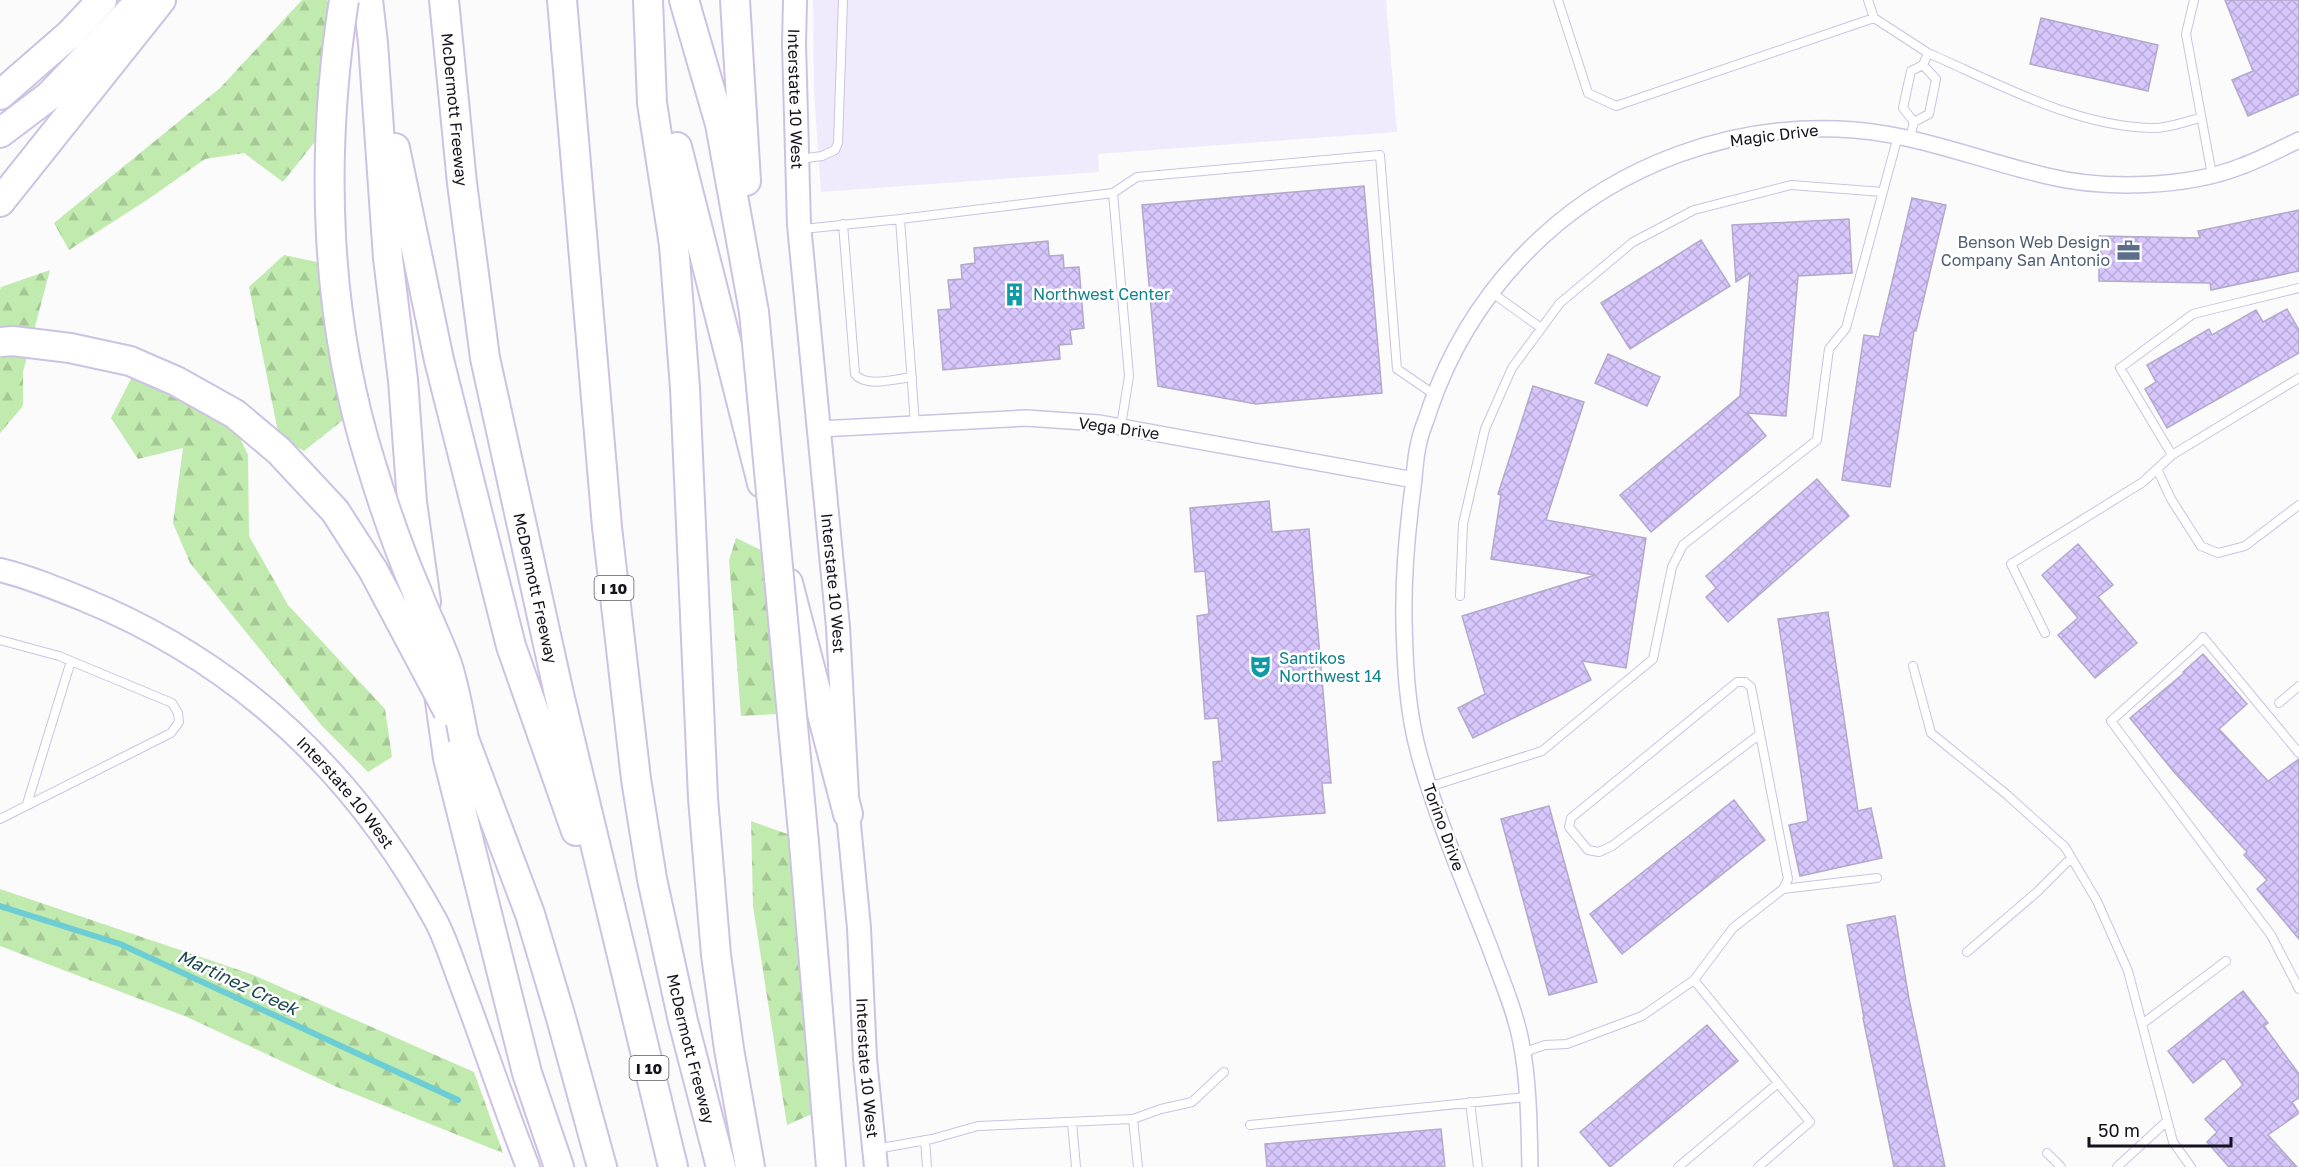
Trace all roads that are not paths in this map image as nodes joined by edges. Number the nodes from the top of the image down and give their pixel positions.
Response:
1 (102, 0) edge
2 (140, 0) edge
3 (161, 0) edge
4 (344, 0) edge
5 (368, 0) edge
6 (444, 0) edge
7 (562, 0) edge
8 (648, 0) edge
9 (684, 0) edge
10 (735, 0) edge
11 (795, 0) edge
12 (843, 0) edge
13 (1558, 0) edge
14 (1868, 0) edge
15 (2194, 0) edge
16 (1874, 18) junction
17 (373, 44) junction
18 (1928, 53) junction
19 (1923, 65) junction
20 (0, 94) edge
21 (2201, 118) junction
22 (1914, 122) junction
23 (0, 133) edge
24 (1904, 137) junction
25 (2299, 140) edge
26 (797, 159) junction
27 (2212, 175) junction
28 (1883, 192) junction
29 (1113, 193) junction
30 (0, 202) edge
31 (900, 219) junction
32 (843, 225) junction
33 (800, 229) junction
34 (2299, 288) edge
35 (1491, 292) junction
36 (754, 312) junction
37 (1541, 328) junction
38 (0, 342) edge
39 (912, 378) junction
40 (2299, 378) edge
41 (1435, 394) junction
42 (915, 424) junction
43 (1121, 426) junction
44 (820, 429) junction
45 (2172, 455) junction
46 (2157, 469) junction
47 (1414, 480) junction
48 (2299, 505) edge
49 (0, 570) edge
50 (1460, 596) dead end
51 (2045, 633) dead end
52 (0, 640) edge
53 (71, 661) junction
54 (1913, 666) dead end
55 (2299, 686) edge
56 (2279, 703) dead end
57 (1760, 734) junction
58 (464, 739) junction
59 (2299, 753) edge
60 (1429, 787) junction
61 (27, 804) junction
62 (848, 814) junction
63 (0, 819) edge
64 (2071, 858) junction
65 (1877, 878) dead end
66 (1783, 889) junction
67 (1968, 952) dead end
68 (2226, 961) dead end
69 (624, 969) junction
70 (2299, 969) edge
71 (2292, 974) junction
72 (1695, 981) junction
73 (2299, 989) edge
74 (2142, 1024) junction
75 (1522, 1053) junction
76 (1224, 1072) dead end
77 (1778, 1083) junction
78 (1527, 1097) junction
79 (1470, 1102) junction
80 (1133, 1119) junction
81 (2168, 1121) junction
82 (1072, 1122) junction
83 (1250, 1125) dead end
84 (925, 1140) junction
85 (2047, 1153) dead end
86 (875, 1158) edge
87 (528, 1167) edge
88 (559, 1167) edge
89 (602, 1167) edge
90 (673, 1167) edge
91 (721, 1167) edge
92 (750, 1167) edge
93 (831, 1167) edge
94 (927, 1167) edge
95 (1076, 1167) edge
96 (1138, 1167) edge
97 (1478, 1167) edge
98 (1530, 1167) edge
99 (1678, 1167) edge
100 (1758, 1167) edge
101 (2061, 1167) edge
102 (2117, 1167) edge
103 (2192, 1167) edge

1 - 20 highway
2 - 23 highway
3 - 30 highway
4 - 58 highway, bridge
5 - 17 highway
6 - 69 highway, McDermott Freeway / I 10
7 - 91 highway, McDermott Freeway / I 10
8 - 62 highway
8 - 92 highway
9 - 36 highway
10 - 36 highway
11 - 26 main road, Interstate 10 West
12 - 26 lane
13 - 16 lane
14 - 16 lane
15 - 21 lane
16 - 18 lane
17 - 69 highway
17 - 88 highway
18 - 19 lane
18 - 21 lane
19 - 22 lane
19 - 22 lane
21 - 27 lane
22 - 24 lane
24 - 27 street, Magic Drive
24 - 28 lane
24 - 35 street, Magic Drive
25 - 27 street, Magic Drive
26 - 33 main road, Interstate 10 West
28 - 37 lane
28 - 60 lane
29 - 31 lane
29 - 41 lane
29 - 43 lane
31 - 32 lane
31 - 39 lane
32 - 33 lane
32 - 39 lane
33 - 44 main road, Interstate 10 West
34 - 45 lane
35 - 37 lane
35 - 41 street, Magic Drive
36 - 93 highway, bridge
37 - 50 lane
38 - 58 highway, bridge
39 - 42 lane
40 - 45 lane
41 - 47 street, Magic Drive
42 - 43 street, Vega Drive
42 - 44 street, Vega Drive
43 - 47 street, Vega Drive
44 - 62 main road, Interstate 10 West
45 - 46 lane
46 - 48 lane
46 - 51 lane
47 - 60 street, Torino Drive
49 - 87 main road, Interstate 10 West
52 - 53 lane
53 - 61 lane
53 - 61 lane
54 - 64 lane
55 - 56 lane
57 - 57 lane
57 - 66 lane
58 - 89 highway
59 - 71 lane
60 - 75 street, Torino Drive
61 - 63 lane
62 - 86 main road, Interstate 10 West
64 - 67 lane
64 - 74 lane
65 - 66 lane
66 - 72 lane
68 - 74 lane
69 - 90 highway, McDermott Freeway / I 10
70 - 71 lane
71 - 73 lane
72 - 75 lane
72 - 77 lane
74 - 81 lane
75 - 78 street, Torino Drive
76 - 80 lane
77 - 99 lane
77 - 100 lane
78 - 79 lane
78 - 98 street, Torino Drive
79 - 83 lane
79 - 97 lane
80 - 82 lane
80 - 96 lane
81 - 102 lane
81 - 103 lane
82 - 84 lane
82 - 95 lane
84 - 86 lane
84 - 94 lane
85 - 101 lane

